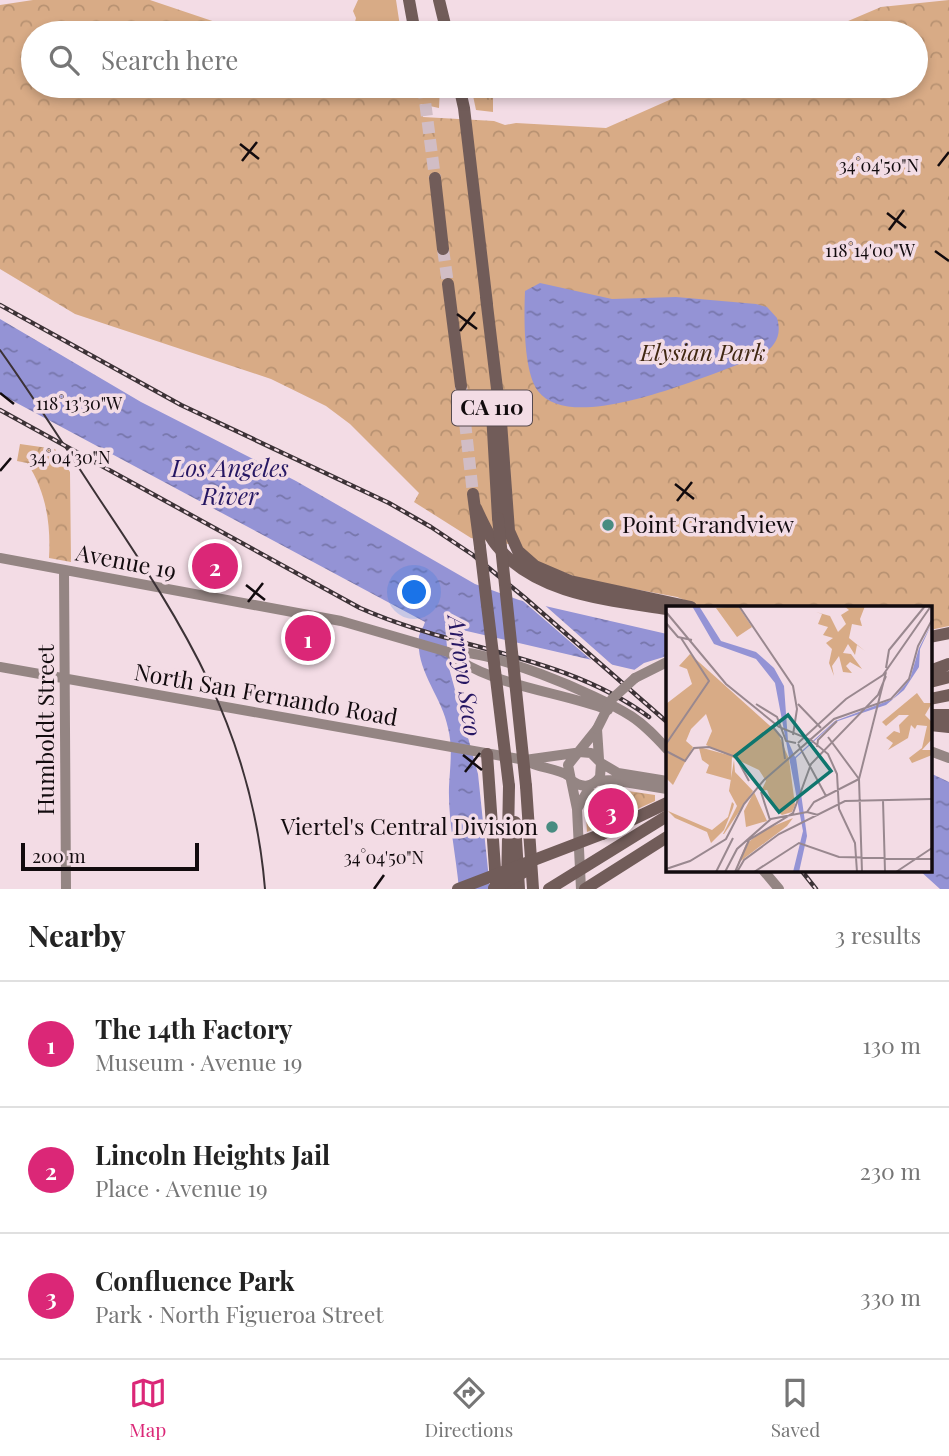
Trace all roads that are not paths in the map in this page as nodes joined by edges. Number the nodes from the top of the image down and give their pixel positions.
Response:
1 (402, 0) edge
2 (409, 0) edge
3 (439, 0) edge
4 (411, 21) edge
5 (413, 21) edge
6 (443, 21) edge
7 (462, 98) edge
8 (465, 98) edge
9 (464, 108) junction
10 (435, 178) tunnel mouth
11 (443, 249) tunnel mouth
12 (448, 284) tunnel mouth
13 (486, 297) junction
14 (461, 386) tunnel mouth
15 (473, 494) tunnel mouth
16 (475, 508) junction
17 (0, 558) edge
18 (64, 570) junction
19 (688, 606) edge
20 (666, 609) edge
21 (448, 652) junction
22 (666, 663) edge
23 (949, 664) edge
24 (0, 667) edge
25 (932, 670) edge
26 (949, 677) edge
27 (65, 679) junction
28 (932, 681) edge
29 (597, 729) junction
30 (666, 748) edge
31 (932, 752) edge
32 (481, 753) junction
33 (577, 753) junction
34 (666, 757) edge
35 (949, 758) edge
36 (525, 761) junction
37 (600, 761) junction
38 (570, 778) junction
39 (666, 781) edge
40 (594, 783) junction
41 (509, 787) junction
42 (666, 789) edge
43 (666, 803) edge
44 (577, 809) junction
45 (528, 810) junction
46 (666, 817) edge
47 (602, 834) junction
48 (664, 839) edge
49 (765, 872) edge
50 (66, 889) edge
51 (458, 889) edge
52 (494, 889) edge
53 (507, 889) edge
54 (519, 889) edge
55 (533, 889) edge
56 (540, 889) edge
57 (549, 889) edge
58 (583, 889) edge
59 (600, 889) edge
60 (779, 889) edge

1 - 4 highway
2 - 5 highway
3 - 6 highway
7 - 9 highway, CA 110
8 - 9 highway
9 - 13 highway, CA 110
10 - 11 highway
12 - 14 highway, CA 110
13 - 19 highway
13 - 45 highway, CA 110, bridge
15 - 16 highway
16 - 20 highway
16 - 41 highway, bridge
17 - 18 street, Avenue 19
18 - 21 street, Avenue 19
18 - 27 street, Humboldt Street
21 - 30 street, Avenue 19
21 - 34 street, Avenue 19
22 - 29 street, bridge
23 - 25 highway
24 - 27 street, North San Fernando Road
26 - 28 highway
27 - 32 street, North San Fernando Road
27 - 50 street, Humboldt Street
29 - 33 street
29 - 37 street
31 - 35 street
32 - 36 street, North San Fernando Road
32 - 52 highway
33 - 36 street, North San Fernando Road
33 - 37 street
33 - 38 street
36 - 38 street, North San Fernando Road
37 - 39 street
37 - 40 street
38 - 40 street
38 - 44 street
40 - 42 street
40 - 44 street
41 - 53 highway
41 - 54 highway
43 - 47 highway
44 - 58 street
45 - 55 highway, CA 110
45 - 56 highway
46 - 57 highway, bridge
47 - 51 highway, bridge
47 - 52 highway, bridge
48 - 58 highway
48 - 59 highway
49 - 60 street

